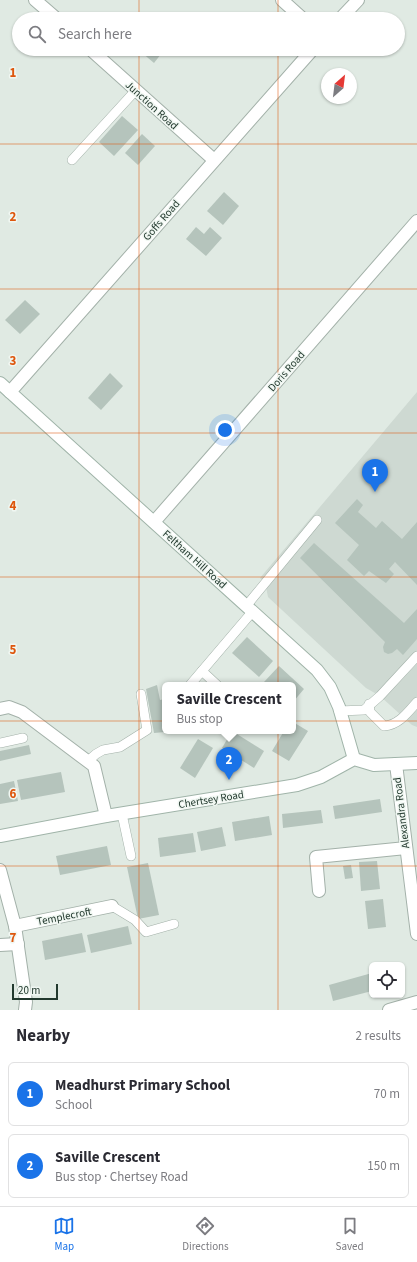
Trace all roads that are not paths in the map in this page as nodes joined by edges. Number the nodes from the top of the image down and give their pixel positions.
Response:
1 (35, 0) edge
2 (282, 0) edge
3 (358, 0) edge
4 (49, 12) edge
5 (295, 12) edge
6 (347, 12) edge
7 (98, 56) edge
8 (307, 56) edge
9 (136, 90) junction
10 (72, 160) dead end
11 (214, 160) junction
12 (417, 220) edge
13 (0, 383) edge
14 (10, 392) junction
15 (316, 520) dead end
16 (154, 522) junction
17 (250, 608) junction
18 (417, 656) edge
19 (202, 671) junction
20 (193, 682) edge
21 (214, 682) edge
22 (141, 694) dead end
23 (417, 702) edge
24 (369, 704) junction
25 (0, 708) edge
26 (339, 711) junction
27 (23, 738) dead end
28 (0, 743) edge
29 (354, 759) junction
30 (88, 761) junction
31 (417, 763) edge
32 (396, 764) junction
33 (122, 814) junction
34 (106, 816) junction
35 (0, 836) edge
36 (406, 848) junction
37 (131, 856) dead end
38 (0, 870) edge
39 (319, 891) dead end
40 (112, 906) joint
41 (174, 924) dead end
42 (15, 926) junction
43 (417, 934) edge
44 (18, 944) junction
45 (0, 945) edge
46 (417, 1002) edge
47 (26, 1010) edge
48 (389, 1010) edge

1 - 4 street
2 - 5 street
3 - 6 street
7 - 9 street, Junction Road
8 - 11 street, Goffs Road
9 - 10 lane
9 - 11 street, Junction Road
11 - 14 street, Goffs Road
12 - 16 street, Doris Road
13 - 14 street, Feltham Hill Road
14 - 16 street, Feltham Hill Road
15 - 17 lane
16 - 17 street, Feltham Hill Road
17 - 19 lane
17 - 26 street, Feltham Hill Road
18 - 24 lane
19 - 20 lane
19 - 21 lane
22 - 30 lane
23 - 24 lane
24 - 26 lane
25 - 30 street
26 - 29 street, Feltham Hill Road
27 - 28 lane
29 - 32 street
29 - 33 street, Chertsey Road
30 - 34 street
31 - 32 street
32 - 36 street, Alexandra Road
33 - 34 street, Chertsey Road
33 - 37 lane
34 - 35 street, Chertsey Road
36 - 39 street
36 - 43 street, Alexandra Road
38 - 42 street
40 - 41 lane
40 - 42 street, Templecroft
42 - 44 street
44 - 45 street
44 - 47 street
46 - 48 street

